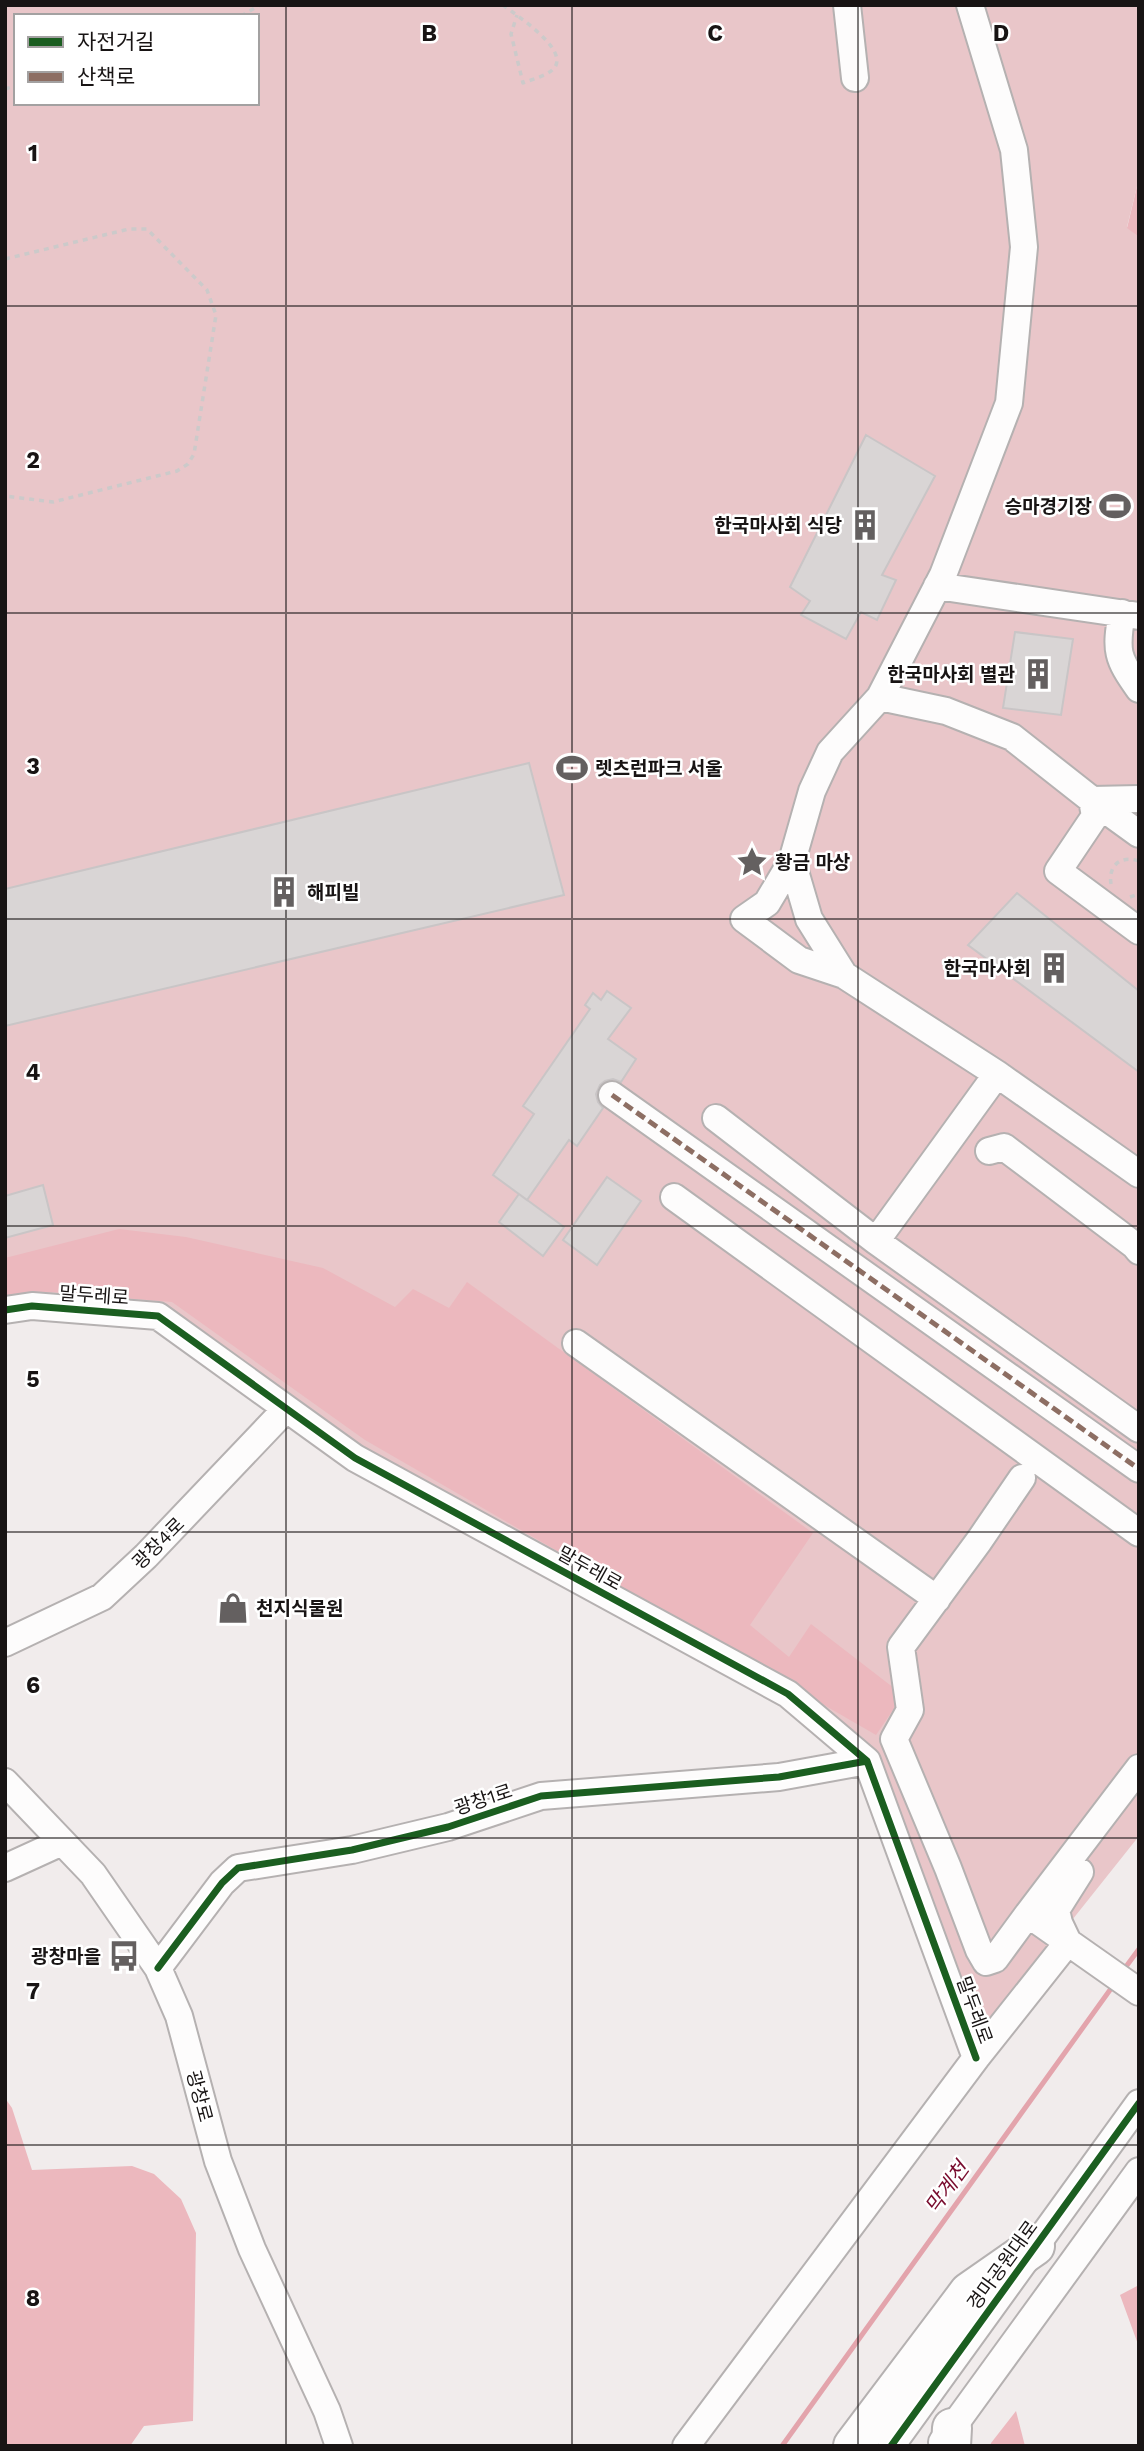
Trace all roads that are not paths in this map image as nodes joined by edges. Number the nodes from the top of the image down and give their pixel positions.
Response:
1 (847, 5) edge
2 (970, 5) edge
3 (855, 78) dead end
4 (937, 586) junction
5 (1130, 615) edge
6 (1139, 689) edge
7 (880, 696) junction
8 (1139, 799) edge
9 (1092, 800) junction
10 (1139, 834) edge
11 (792, 861) junction
12 (1139, 930) edge
13 (844, 975) junction
14 (997, 1074) junction
15 (612, 1095) dead end
16 (716, 1118) dead end
17 (989, 1151) dead end
18 (1139, 1174) edge
19 (674, 1197) dead end
20 (876, 1241) junction
21 (1139, 1251) edge
22 (5, 1310) edge
23 (576, 1343) dead end
24 (286, 1409) junction
25 (1139, 1429) edge
26 (1139, 1469) edge
27 (1022, 1478) dead end
28 (1139, 1533) edge
29 (937, 1599) junction
30 (5, 1643) edge
31 (867, 1761) junction
32 (1139, 1768) edge
33 (5, 1782) edge
34 (1139, 1796) edge
35 (62, 1842) junction
36 (5, 1868) edge
37 (1028, 1914) junction
38 (1075, 1947) junction
39 (158, 1968) junction
40 (1139, 1993) edge
41 (976, 2058) junction
42 (1139, 2103) edge
43 (1139, 2171) edge
44 (1035, 2246) junction
45 (948, 2440) edge
46 (339, 2446) edge
47 (686, 2446) edge
48 (853, 2446) edge
49 (891, 2446) edge

1 - 3 street
2 - 4 street
4 - 5 street
4 - 7 street
5 - 6 street
7 - 9 street
7 - 11 street
8 - 9 street
9 - 10 street
9 - 12 street
11 - 13 street
11 - 13 street
13 - 14 street
14 - 18 street
14 - 20 street
15 - 26 street
16 - 20 street
17 - 21 street
19 - 28 street
20 - 25 street
22 - 24 street, 말두레로
23 - 29 street
24 - 30 street, 광창4로
24 - 31 street, 말두레로
27 - 29 street
29 - 37 street
31 - 39 street, 광창1로
31 - 41 street, 말두레로
32 - 37 street
33 - 35 street, 광창로
34 - 38 street
35 - 36 street
35 - 39 street, 광창로
37 - 38 street
38 - 40 street
38 - 41 street
39 - 46 street, 광창로
41 - 47 street, 말두레로
42 - 44 street, 경마공원대로
43 - 45 street
44 - 48 highway
44 - 49 street, 경마공원대로

